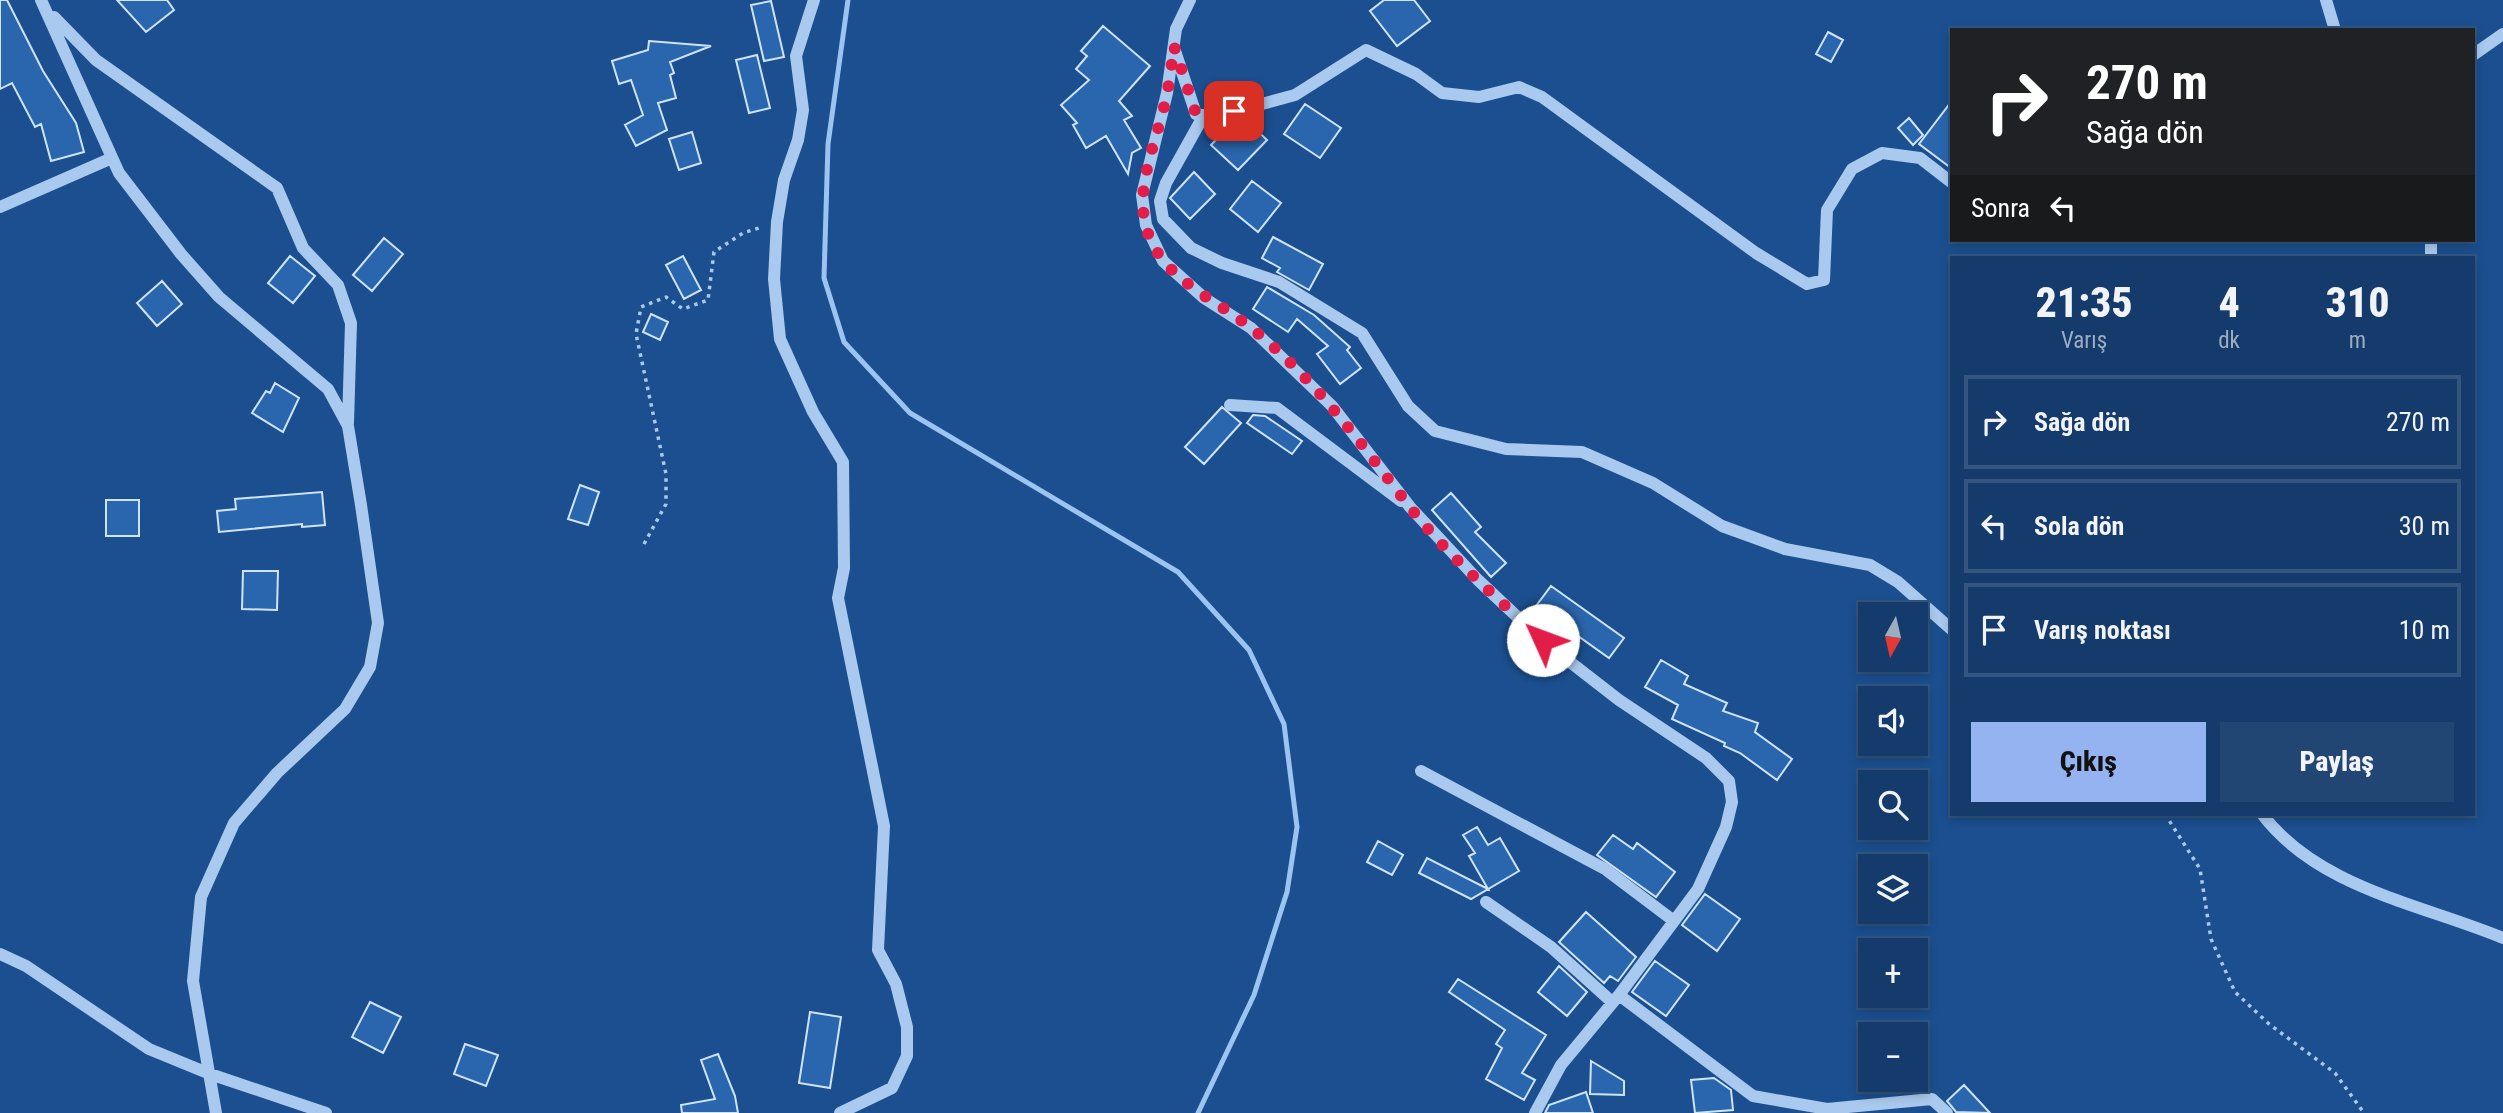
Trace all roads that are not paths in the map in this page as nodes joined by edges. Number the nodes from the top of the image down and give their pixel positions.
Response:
1 (814, 0) edge
2 (1190, 0) edge
3 (2326, 0) edge
4 (44, 5) edge
5 (2334, 28) edge
6 (2503, 34) edge
7 (1174, 46) junction
8 (2475, 54) edge
9 (1204, 115) junction
10 (112, 158) junction
11 (1950, 181) edge
12 (0, 207) edge
13 (1230, 405) dead end
14 (348, 426) junction
15 (1410, 507) junction
16 (1950, 628) edge
17 (1421, 771) dead end
18 (2264, 816) edge
19 (1486, 902) dead end
20 (1674, 921) junction
21 (2503, 938) edge
22 (0, 954) edge
23 (1615, 998) junction
24 (210, 1074) junction
25 (216, 1113) edge
26 (326, 1113) edge
27 (840, 1113) edge
28 (1535, 1113) edge
29 (1947, 1113) edge

1 - 27 street
2 - 7 street
3 - 5 street
4 - 10 street
4 - 14 street
6 - 8 street
7 - 9 street
7 - 15 street
9 - 11 street
9 - 16 street
10 - 12 street
10 - 14 street
13 - 15 street
14 - 24 street
15 - 20 street
17 - 20 street
18 - 21 street
19 - 23 street
20 - 23 street
22 - 24 street
23 - 28 street
23 - 29 street
24 - 25 street
24 - 26 street

